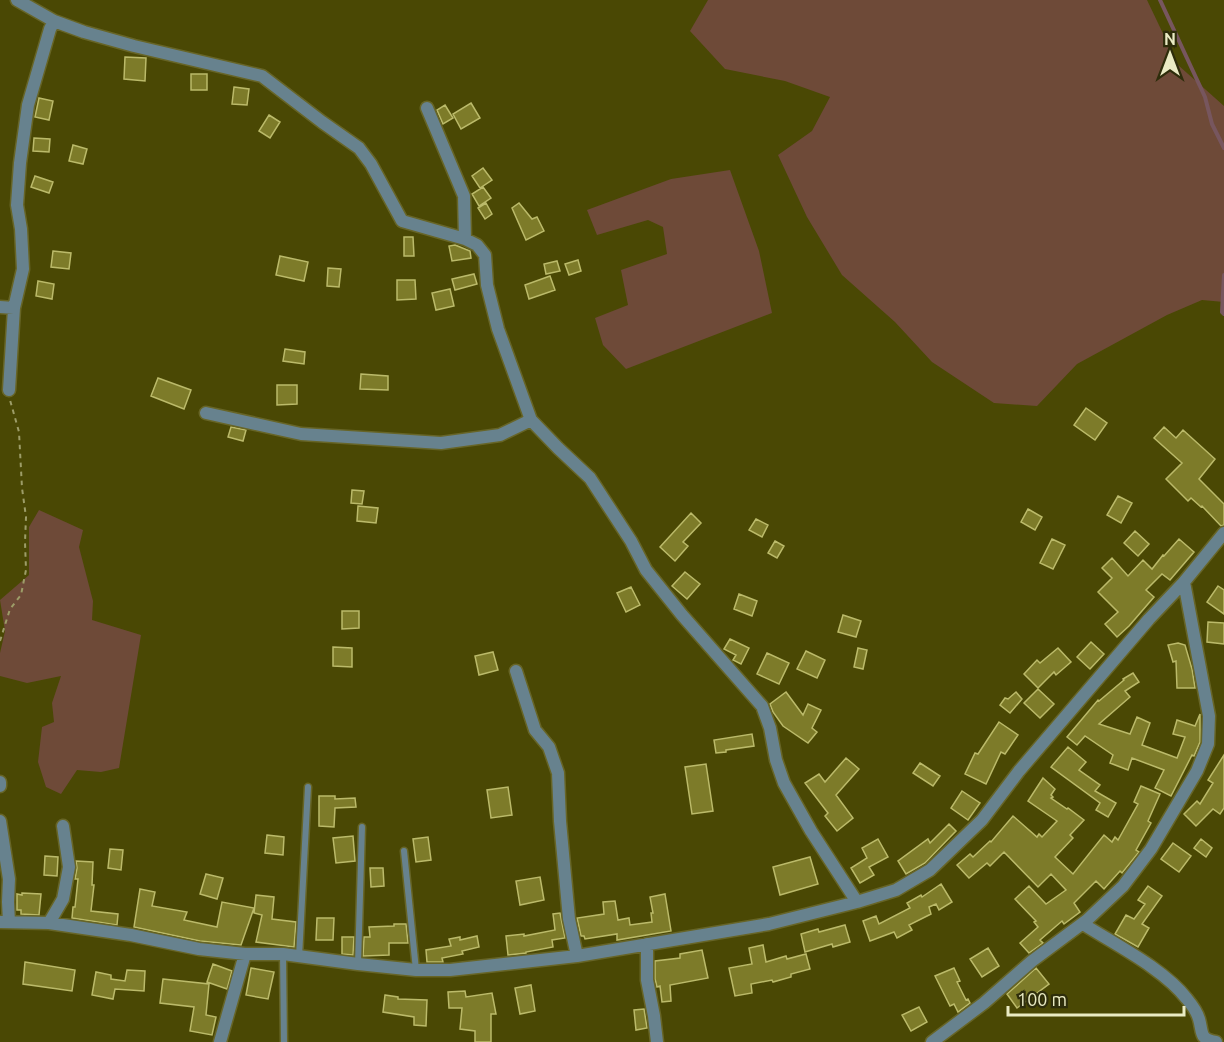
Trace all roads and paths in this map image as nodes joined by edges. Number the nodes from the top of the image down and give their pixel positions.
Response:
1 (17, 0) edge
2 (54, 21) junction
3 (427, 108) dead end
4 (465, 239) junction
5 (0, 307) edge
6 (14, 308) junction
7 (9, 390) joint
8 (206, 413) dead end
9 (531, 420) junction
10 (1224, 533) edge
11 (1184, 582) junction
12 (0, 641) edge
13 (516, 671) dead end
14 (0, 782) edge
15 (0, 786) edge
16 (308, 787) dead end
17 (0, 821) edge
18 (63, 826) dead end
19 (362, 827) dead end
20 (404, 851) dead end
21 (857, 902) junction
22 (5, 922) edge
23 (49, 923) junction
24 (1083, 924) junction
25 (647, 944) junction
26 (245, 954) junction
27 (283, 954) junction
28 (577, 956) junction
29 (299, 957) junction
30 (358, 964) junction
31 (416, 970) junction
32 (220, 1042) edge
33 (284, 1042) edge
34 (657, 1042) edge
35 (932, 1042) edge
36 (1216, 1042) edge

1 - 2 street
2 - 4 street
2 - 6 street
3 - 4 street
4 - 9 street
5 - 6 street
6 - 7 street
7 - 12 path
8 - 9 street
9 - 21 street
10 - 11 street
11 - 21 street
11 - 24 street
13 - 28 street
14 - 15 street
16 - 29 lane
17 - 22 street
18 - 23 street
19 - 30 lane
20 - 31 lane
21 - 25 street
22 - 23 street
23 - 26 street
24 - 35 street
24 - 36 street
25 - 28 street
25 - 34 street
26 - 27 street
26 - 32 street
27 - 29 street
27 - 33 lane
28 - 31 street
29 - 30 street
30 - 31 street

